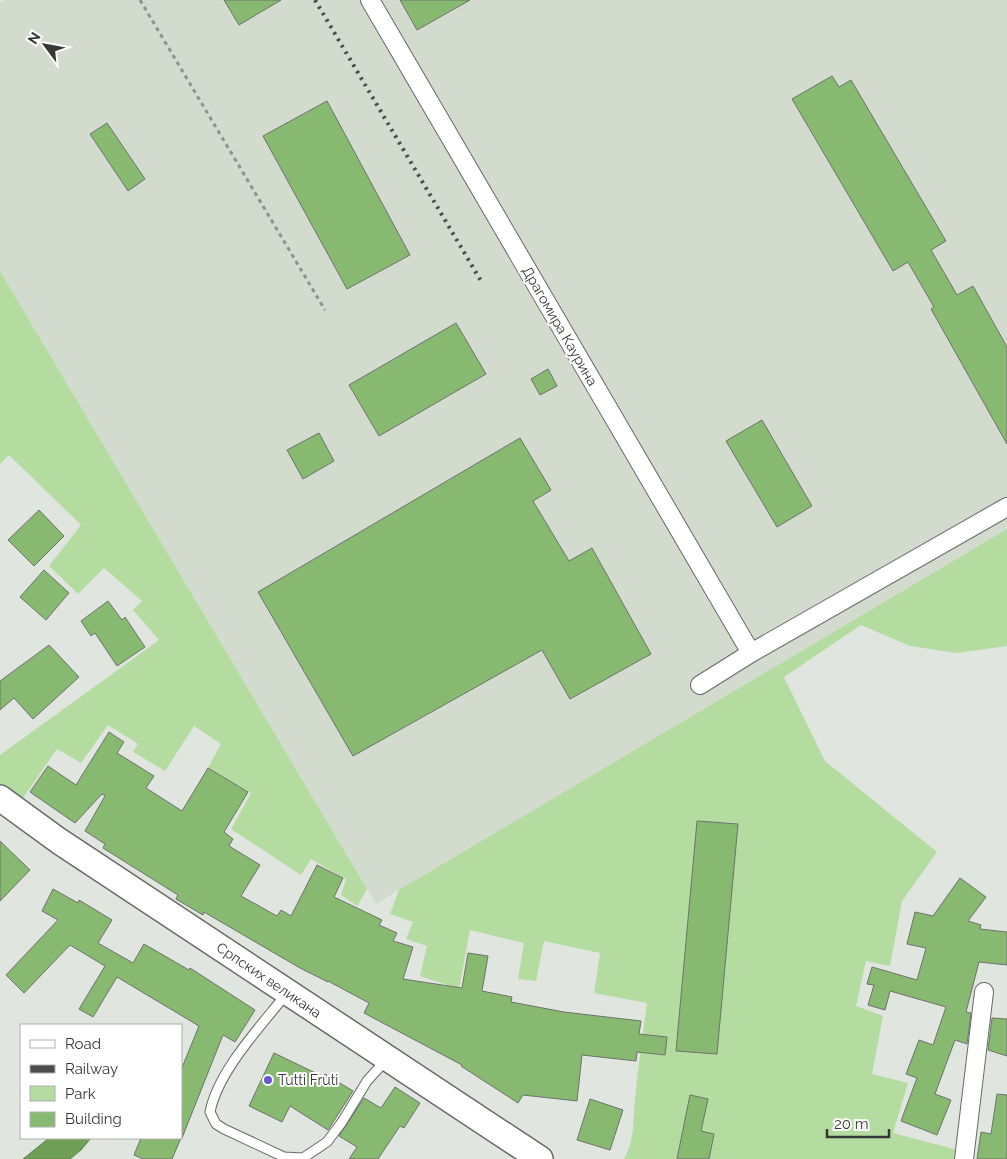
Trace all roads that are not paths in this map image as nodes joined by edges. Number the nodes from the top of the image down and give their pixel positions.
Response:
1 (370, 0) edge
2 (1007, 507) edge
3 (751, 653) junction
4 (700, 685) dead end
5 (0, 798) edge
6 (984, 992) dead end
7 (288, 993) junction
8 (388, 1058) junction
9 (540, 1159) edge
10 (964, 1159) edge

1 - 3 street, Драгомира Каурина
2 - 3 street
3 - 4 street
5 - 7 main road, Српских великана
6 - 10 street
7 - 8 main road, Српских великана
7 - 8 lane
8 - 9 main road, Српских великана

